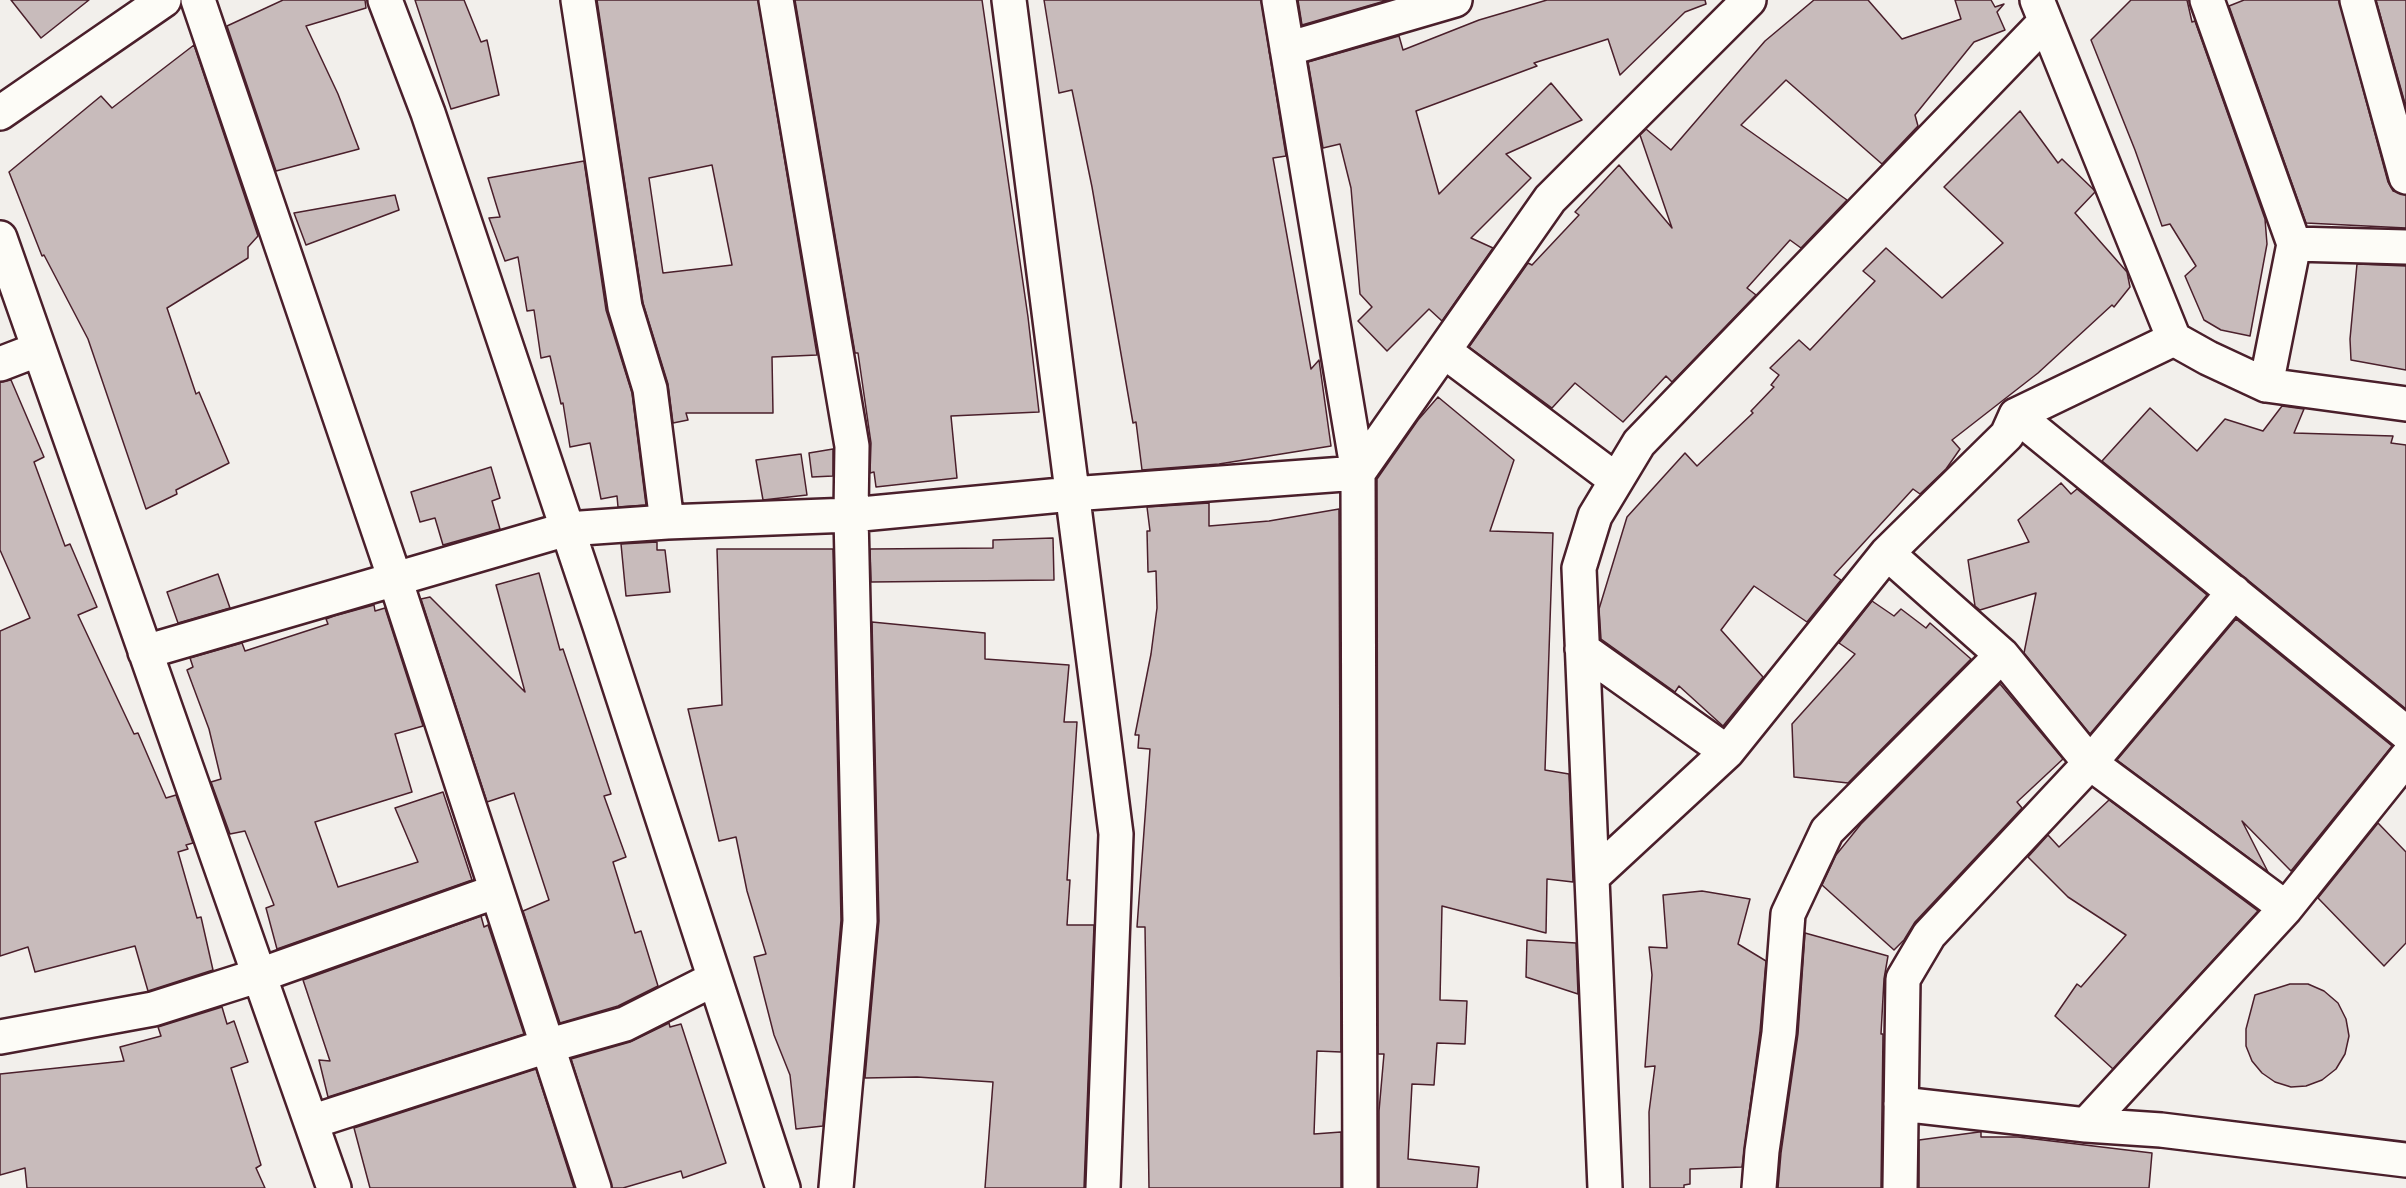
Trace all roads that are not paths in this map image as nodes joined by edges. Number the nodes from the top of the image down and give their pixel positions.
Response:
1 (164, 0) edge
2 (198, 0) edge
3 (386, 0) edge
4 (578, 0) edge
5 (776, 0) edge
6 (1009, 0) edge
7 (1280, 0) edge
8 (1455, 0) edge
9 (1749, 0) edge
10 (2207, 0) edge
11 (2356, 0) edge
12 (2041, 11) edge
13 (1287, 49) junction
14 (0, 113) edge
15 (2406, 177) edge
16 (0, 238) edge
17 (2294, 244) junction
18 (2406, 247) edge
19 (2175, 339) junction
20 (39, 349) junction
21 (1444, 351) junction
22 (0, 364) edge
23 (2266, 385) junction
24 (2406, 404) edge
25 (2016, 415) junction
26 (1358, 473) junction
27 (1616, 480) junction
28 (1072, 494) junction
29 (851, 515) junction
30 (668, 522) junction
31 (567, 530) junction
32 (1887, 553) junction
33 (395, 579) junction
34 (2234, 592) junction
35 (1582, 649) junction
36 (146, 652) junction
37 (2002, 655) junction
38 (2406, 733) edge
39 (1728, 752) junction
40 (2406, 758) edge
41 (2090, 763) junction
42 (1592, 877) junction
43 (497, 891) junction
44 (2286, 908) junction
45 (260, 975) junction
46 (714, 979) junction
47 (0, 1037) edge
48 (547, 1046) junction
49 (1901, 1104) junction
50 (311, 1122) junction
51 (2086, 1125) junction
52 (2406, 1160) edge
53 (782, 1187) edge
54 (334, 1188) edge
55 (594, 1188) edge
56 (836, 1188) edge
57 (1103, 1188) edge
58 (1360, 1188) edge
59 (1605, 1188) edge
60 (1759, 1188) edge
61 (1899, 1188) edge

1 - 14 street
2 - 33 street
3 - 31 street
4 - 30 street
5 - 29 street
6 - 28 street
7 - 13 street
8 - 13 street
9 - 21 street
10 - 17 street
11 - 15 street
12 - 19 street
12 - 27 street
13 - 26 street
16 - 20 street
17 - 18 street
17 - 23 street
19 - 23 street
19 - 25 street
20 - 22 street
20 - 36 street
21 - 26 street
21 - 27 street
23 - 24 street
25 - 32 street
25 - 34 street
26 - 28 street
26 - 58 street
27 - 35 street
28 - 29 street
28 - 57 street
29 - 30 street
29 - 56 street
30 - 31 street
31 - 33 street
31 - 46 street
32 - 37 street
32 - 39 street
33 - 36 street
33 - 43 street
34 - 38 street
34 - 41 street
35 - 39 street
35 - 42 street
36 - 45 street
37 - 41 street
37 - 60 street
39 - 42 street
40 - 44 street
41 - 44 street
41 - 49 street
42 - 59 street
43 - 45 street
43 - 48 street
44 - 51 street
45 - 47 street
45 - 50 street
46 - 48 street
46 - 53 street
48 - 50 street
48 - 55 street
49 - 51 street
49 - 61 street
50 - 54 street
51 - 52 street

